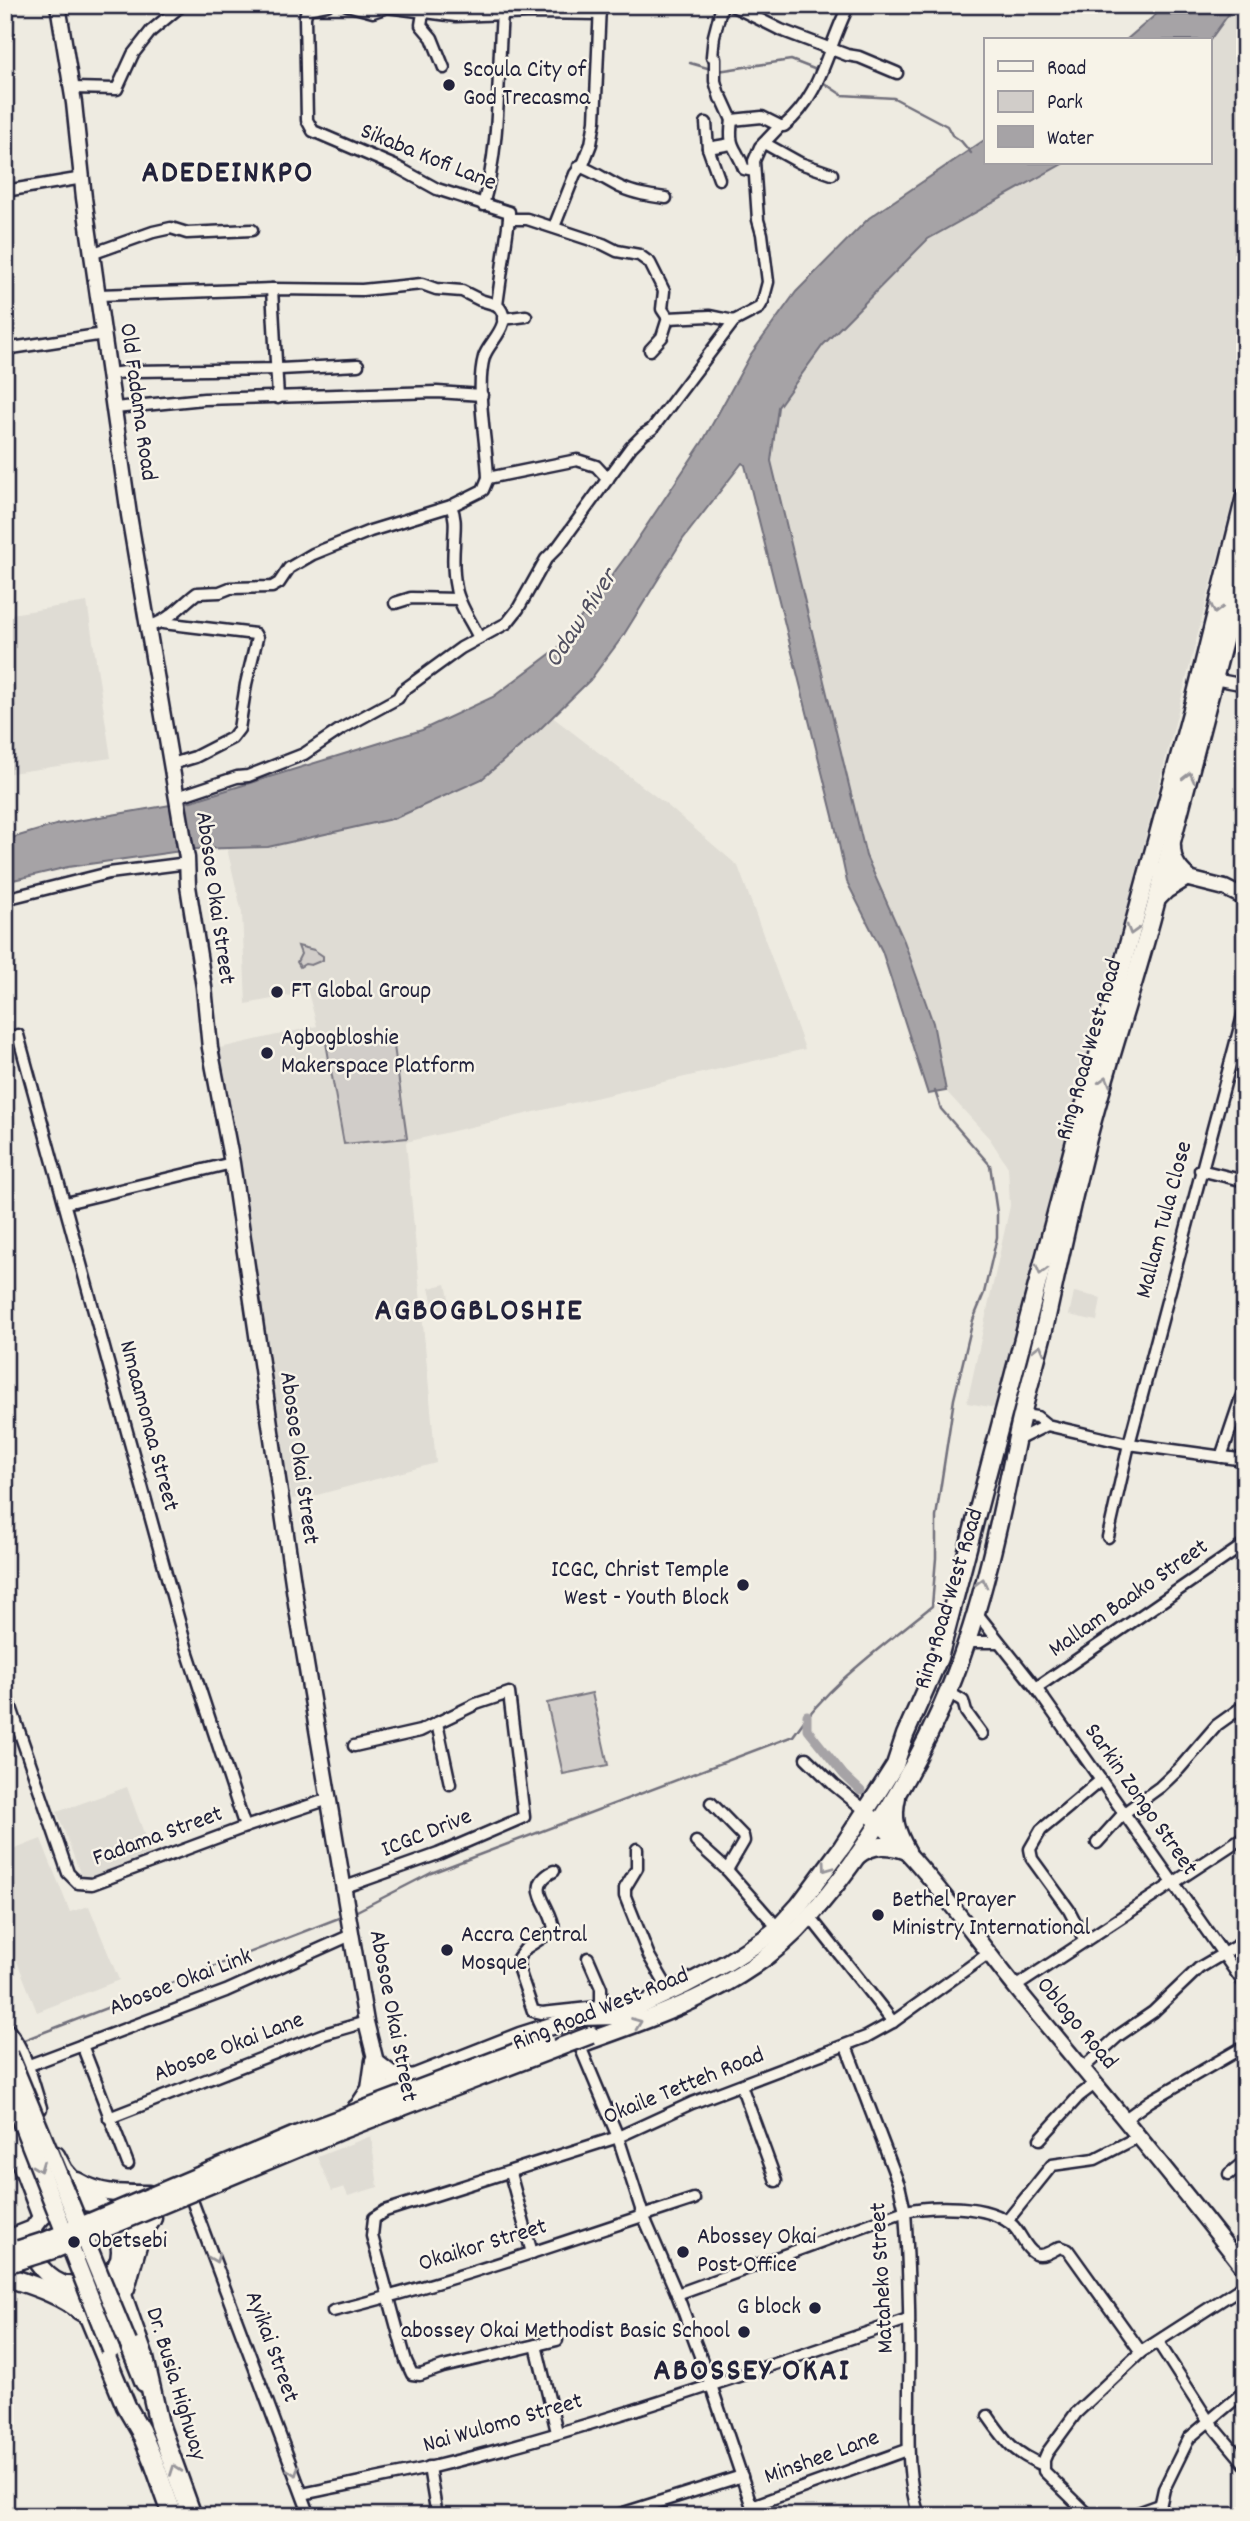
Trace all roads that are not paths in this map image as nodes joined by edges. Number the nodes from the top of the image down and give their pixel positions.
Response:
1 (58, 5) edge
2 (182, 5) edge
3 (327, 5) edge
4 (347, 5) edge
5 (722, 5) edge
6 (732, 5) edge
7 (849, 5) edge
8 (387, 6) edge
9 (600, 10) edge
10 (456, 11) edge
11 (423, 13) junction
12 (502, 14) junction
13 (831, 49) junction
14 (444, 68) dead end
15 (897, 73) dead end
16 (72, 88) junction
17 (732, 120) junction
18 (706, 122) dead end
19 (780, 126) junction
20 (764, 143) junction
21 (731, 144) junction
22 (708, 148) junction
23 (579, 166) junction
24 (754, 171) junction
25 (832, 174) dead end
26 (83, 178) junction
27 (719, 179) dead end
28 (5, 191) edge
29 (666, 198) dead end
30 (483, 205) junction
31 (509, 219) junction
32 (554, 227) junction
33 (252, 230) dead end
34 (94, 253) junction
35 (272, 289) junction
36 (99, 295) junction
37 (497, 305) junction
38 (665, 314) junction
39 (526, 316) dead end
40 (503, 319) junction
41 (734, 321) junction
42 (103, 334) junction
43 (5, 349) edge
44 (650, 350) dead end
45 (358, 365) dead end
46 (276, 369) junction
47 (110, 374) junction
48 (482, 395) junction
49 (278, 398) junction
50 (115, 408) junction
51 (488, 478) junction
52 (608, 479) junction
53 (1245, 496) edge
54 (451, 506) junction
55 (1245, 560) edge
56 (458, 599) junction
57 (395, 603) dead end
58 (156, 624) junction
59 (479, 638) junction
60 (1214, 679) junction
61 (1245, 685) edge
62 (172, 764) junction
63 (178, 800) junction
64 (1172, 844) junction
65 (188, 861) junction
66 (1156, 871) junction
67 (1187, 877) junction
68 (1245, 898) edge
69 (5, 899) edge
70 (1157, 899) junction
71 (1245, 1008) edge
72 (5, 1040) edge
73 (232, 1163) junction
74 (1200, 1170) junction
75 (1245, 1181) edge
76 (66, 1203) junction
77 (1245, 1387) edge
78 (1022, 1415) junction
79 (1047, 1425) junction
80 (1017, 1440) junction
81 (1129, 1444) junction
82 (1221, 1457) junction
83 (1245, 1460) edge
84 (1108, 1537) dead end
85 (1245, 1544) edge
86 (975, 1611) junction
87 (967, 1642) junction
88 (998, 1642) junction
89 (1036, 1688) junction
90 (5, 1690) edge
91 (948, 1692) junction
92 (1245, 1705) edge
93 (437, 1723) junction
94 (982, 1734) dead end
95 (354, 1746) dead end
96 (806, 1758) dead end
97 (1101, 1780) junction
98 (450, 1784) dead end
99 (898, 1790) junction
100 (329, 1799) junction
101 (711, 1803) dead end
102 (1124, 1813) junction
103 (872, 1817) junction
104 (244, 1827) junction
105 (1245, 1836) edge
106 (696, 1842) dead end
107 (1097, 1843) dead end
108 (637, 1849) dead end
109 (907, 1851) junction
110 (855, 1858) junction
111 (727, 1870) junction
112 (554, 1871) dead end
113 (1173, 1884) junction
114 (346, 1893) junction
115 (810, 1917) junction
116 (778, 1928) junction
117 (352, 1933) junction
118 (1085, 1941) junction
119 (1245, 1941) edge
120 (989, 1953) junction
121 (1223, 1955) junction
122 (588, 1958) dead end
123 (1245, 1984) edge
124 (1015, 1987) junction
125 (670, 1992) junction
126 (601, 2003) junction
127 (615, 2017) junction
128 (366, 2022) junction
129 (893, 2022) junction
130 (5, 2030) edge
131 (592, 2035) junction
132 (82, 2045) junction
133 (846, 2046) junction
134 (1245, 2046) edge
135 (7, 2049) edge
136 (374, 2061) junction
137 (24, 2067) junction
138 (1083, 2068) junction
139 (413, 2078) junction
140 (5, 2081) edge
141 (1096, 2082) junction
142 (741, 2084) junction
143 (383, 2092) junction
144 (359, 2106) junction
145 (390, 2117) junction
146 (108, 2118) junction
147 (1125, 2119) junction
148 (5, 2123) edge
149 (1140, 2136) junction
150 (618, 2137) junction
151 (1040, 2139) dead end
152 (1245, 2161) edge
153 (128, 2164) dead end
154 (510, 2173) junction
155 (1229, 2174) dead end
156 (70, 2177) junction
157 (776, 2181) dead end
158 (149, 2194) junction
159 (190, 2194) junction
160 (694, 2199) dead end
161 (98, 2206) junction
162 (905, 2211) junction
163 (643, 2215) junction
164 (152, 2218) junction
165 (1007, 2221) junction
166 (37, 2223) junction
167 (5, 2240) edge
168 (119, 2241) junction
169 (52, 2245) junction
170 (532, 2253) junction
171 (5, 2254) edge
172 (5, 2264) edge
173 (118, 2264) junction
174 (1244, 2269) edge
175 (5, 2276) edge
176 (49, 2276) junction
177 (1245, 2285) edge
178 (68, 2286) junction
179 (677, 2294) junction
180 (389, 2297) junction
181 (123, 2298) junction
182 (333, 2311) dead end
183 (90, 2319) junction
184 (908, 2319) junction
185 (557, 2340) dead end
186 (1158, 2342) junction
187 (536, 2345) junction
188 (1141, 2352) junction
189 (711, 2385) junction
190 (1245, 2391) edge
191 (988, 2416) dead end
192 (1208, 2420) junction
193 (159, 2424) junction
194 (140, 2430) junction
195 (557, 2432) junction
196 (907, 2450) junction
197 (1245, 2464) edge
198 (1043, 2465) junction
199 (429, 2467) junction
200 (742, 2476) junction
201 (303, 2494) junction
202 (754, 2511) edge
203 (1159, 2511) edge
204 (173, 2516) edge
205 (192, 2516) edge
206 (310, 2516) edge
207 (437, 2516) edge
208 (614, 2516) edge
209 (919, 2516) edge
210 (1090, 2516) edge
211 (1129, 2516) edge

1 - 16 street, Old Fadama Road
2 - 16 street
3 - 30 street, Sikaba Kofi Lane
4 - 8 street
5 - 17 street
6 - 13 street
7 - 13 street
8 - 11 street
9 - 12 street
9 - 23 street
10 - 11 street
10 - 12 street
11 - 14 street
12 - 30 street
13 - 15 street
13 - 19 street
16 - 26 street, Old Fadama Road
17 - 19 street
17 - 21 street
18 - 22 street
19 - 20 street
20 - 24 street
20 - 25 street
21 - 22 street
21 - 24 street
22 - 27 street
23 - 29 street
23 - 32 street
24 - 41 street
26 - 28 street
26 - 34 street, Old Fadama Road
30 - 31 street, Sikaba Kofi Lane
31 - 32 street, Sikaba Kofi Lane
31 - 37 street
32 - 38 street, Sikaba Kofi Lane
33 - 34 street
34 - 36 street, Old Fadama Road
35 - 36 street
35 - 37 street
35 - 46 street
36 - 42 street, Old Fadama Road
37 - 40 street
38 - 41 street
38 - 44 street
39 - 40 street
40 - 48 street
41 - 52 street
42 - 43 street
42 - 47 street, Old Fadama Road
45 - 46 street
46 - 47 street
46 - 49 street
47 - 50 street, Old Fadama Road
48 - 49 street
48 - 51 street
49 - 50 street
50 - 58 street, Old Fadama Road
51 - 52 street
51 - 54 street
52 - 59 street
53 -> 66 main road
54 - 56 street
54 - 58 street
55 - 60 main road, Ring Road West Road
56 - 57 street
56 - 59 street
58 - 62 street, Old Fadama Road
58 - 62 street
59 - 63 street
60 - 61 street
64 -> 60 main road, Ring Road West Road
62 - 63 street, Old Fadama Road
63 - 65 street, Abosoe Okai Street
64 - 66 main road, Ring Road West Road
64 - 67 main road
65 - 69 street
65 - 73 street, Abosoe Okai Street
66 - 67 street
66 - 70 main road, Ring Road West Road
66 -> 103 main road, Ring Road West Road
67 - 68 street
67 - 70 main road
78 -> 70 main road, Ring Road West Road
71 - 74 street, Mallam Tula Close
72 - 76 street, Nmaamonaa Street
73 - 76 street
73 - 100 street, Abosoe Okai Street
74 - 75 street
74 - 81 street, Mallam Tula Close
76 - 104 street, Nmaamonaa Street
77 - 82 street
78 - 79 street
78 - 80 main road, Ring Road West Road
79 - 80 street
79 - 81 street
86 -> 80 main road, Ring Road West Road
81 - 82 street
81 - 84 street, Mallam Tula Close
82 - 83 street
85 - 89 street, Mallam Baako Street
86 - 87 main road, Ring Road West Road
86 - 88 street, Sarkin Zongo Street
87 - 88 street
87 - 91 main road, Ring Road West Road
88 - 89 street, Sarkin Zongo Street
89 - 97 street, Sarkin Zongo Street
90 - 104 street, Fadama Street
91 - 94 street
91 - 99 main road, Ring Road West Road
92 - 102 street
93 - 95 street
93 - 98 street
93 - 114 street, ICGC Drive
96 - 103 street
97 - 102 street, Sarkin Zongo Street
97 - 118 street
99 - 103 main road, Ring Road West Road
99 - 109 main road
100 - 104 street, Fadama Street
100 - 114 street, Abosoe Okai Street
101 - 111 street
102 - 107 street
102 - 113 street, Sarkin Zongo Street
103 - 109 street, Oblogo Road
103 - 110 main road, Ring Road West Road
103 -> 116 main road, Ring Road West Road
105 - 113 street
106 - 111 street
108 - 125 street
109 - 110 main road
109 - 120 street, Oblogo Road
110 - 115 main road, Ring Road West Road
111 - 116 street
112 - 126 street
113 - 118 street
113 - 121 street, Sarkin Zongo Street
114 - 117 street, Abosoe Okai Street
115 - 129 street
131 -> 115 main road, Ring Road West Road
116 - 125 main road, Ring Road West Road
117 - 128 street, Abosoe Okai Street
117 - 132 street, Abosoe Okai Link
118 - 124 street
119 - 121 street
120 - 124 street, Oblogo Road
120 - 129 street, Okaile Tetteh Road
121 - 123 street, Sarkin Zongo Street
121 - 138 street
122 - 126 street
124 - 138 street, Oblogo Road
125 - 127 main road, Ring Road West Road
126 - 127 street
127 - 131 main road
127 - 139 main road, Ring Road West Road
128 - 136 street, Abosoe Okai Street
128 - 146 street, Abosoe Okai Lane
129 - 133 street, Okaile Tetteh Road
130 - 137 main road
131 - 145 main road, Ring Road West Road
131 - 150 street
131 - 169 main road, Ring Road West Road, bridge
132 - 137 street, Abosoe Okai Link
132 - 146 street
133 - 142 street, Okaile Tetteh Road
133 - 162 street, Mataheko Street
134 - 147 street
135 - 193 main road, bridge
136 - 139 main road
136 - 143 street, Abosoe Okai Street
136 - 144 main road
137 - 156 main road
138 - 141 street, Oblogo Road
139 - 143 main road, Ring Road West Road
140 -> 194 main road, bridge
141 - 147 street, Oblogo Road
141 - 151 street
142 - 150 street, Okaile Tetteh Road
142 - 157 street
143 - 144 main road, Ring Road West Road
143 - 145 street, Abosoe Okai Street
144 - 158 main road, Ring Road West Road
145 - 159 main road, Ring Road West Road
146 - 153 street
147 - 149 street, Oblogo Road
148 - 166 main road
149 - 165 street
149 - 174 street, Oblogo Road
150 - 154 street, Okaile Tetteh Road
150 - 163 street
152 - 155 street
154 - 170 street
154 - 180 street, Okaile Tetteh Road
156 - 158 main road
156 - 161 main road
158 - 161 main road, Ring Road West Road
159 - 164 main road, Ring Road West Road
159 -> 201 street, Ayikai Street
160 - 163 street, Okaikor Street
161 - 166 main road
161 - 168 main road
162 - 165 street
162 - 179 street
162 - 184 street, Mataheko Street
163 - 170 street, Okaikor Street
163 - 179 street
164 - 168 main road, Ring Road West Road
164 - 181 highway
165 - 188 street
166 - 167 main road
166 - 176 main road
168 - 173 main road
169 - 171 main road, bridge
169 - 172 main road, bridge
170 - 180 street, Okaikor Street
173 - 178 main road
173 - 181 highway, Dr. Busia Highway
175 - 176 main road
175 - 183 highway
176 - 178 main road
177 - 186 street
178 - 183 highway, Dr. Busia Highway
179 - 189 street
180 - 182 street, Okaikor Street
180 - 187 street
181 - 193 highway, Dr. Busia Highway
183 - 194 highway, Dr. Busia Highway
184 - 189 street, Nai Wulomo Street
184 - 196 street, Mataheko Street
185 - 187 street
186 - 188 street
186 - 192 street
187 - 195 street
188 - 198 street
189 - 195 street, Nai Wulomo Street
189 - 200 street
190 - 192 street
191 - 198 street
192 - 197 street
192 - 203 street
205 -> 193 highway, Dr. Busia Highway
194 - 204 highway, Dr. Busia Highway
195 - 199 street, Nai Wulomo Street
196 - 202 street, Minshee Lane
196 - 209 street, Mataheko Street
198 - 210 street
199 - 201 street, Nai Wulomo Street
199 - 207 street
200 - 202 street
200 - 208 street
201 - 206 street, Ayikai Street
203 - 211 street

